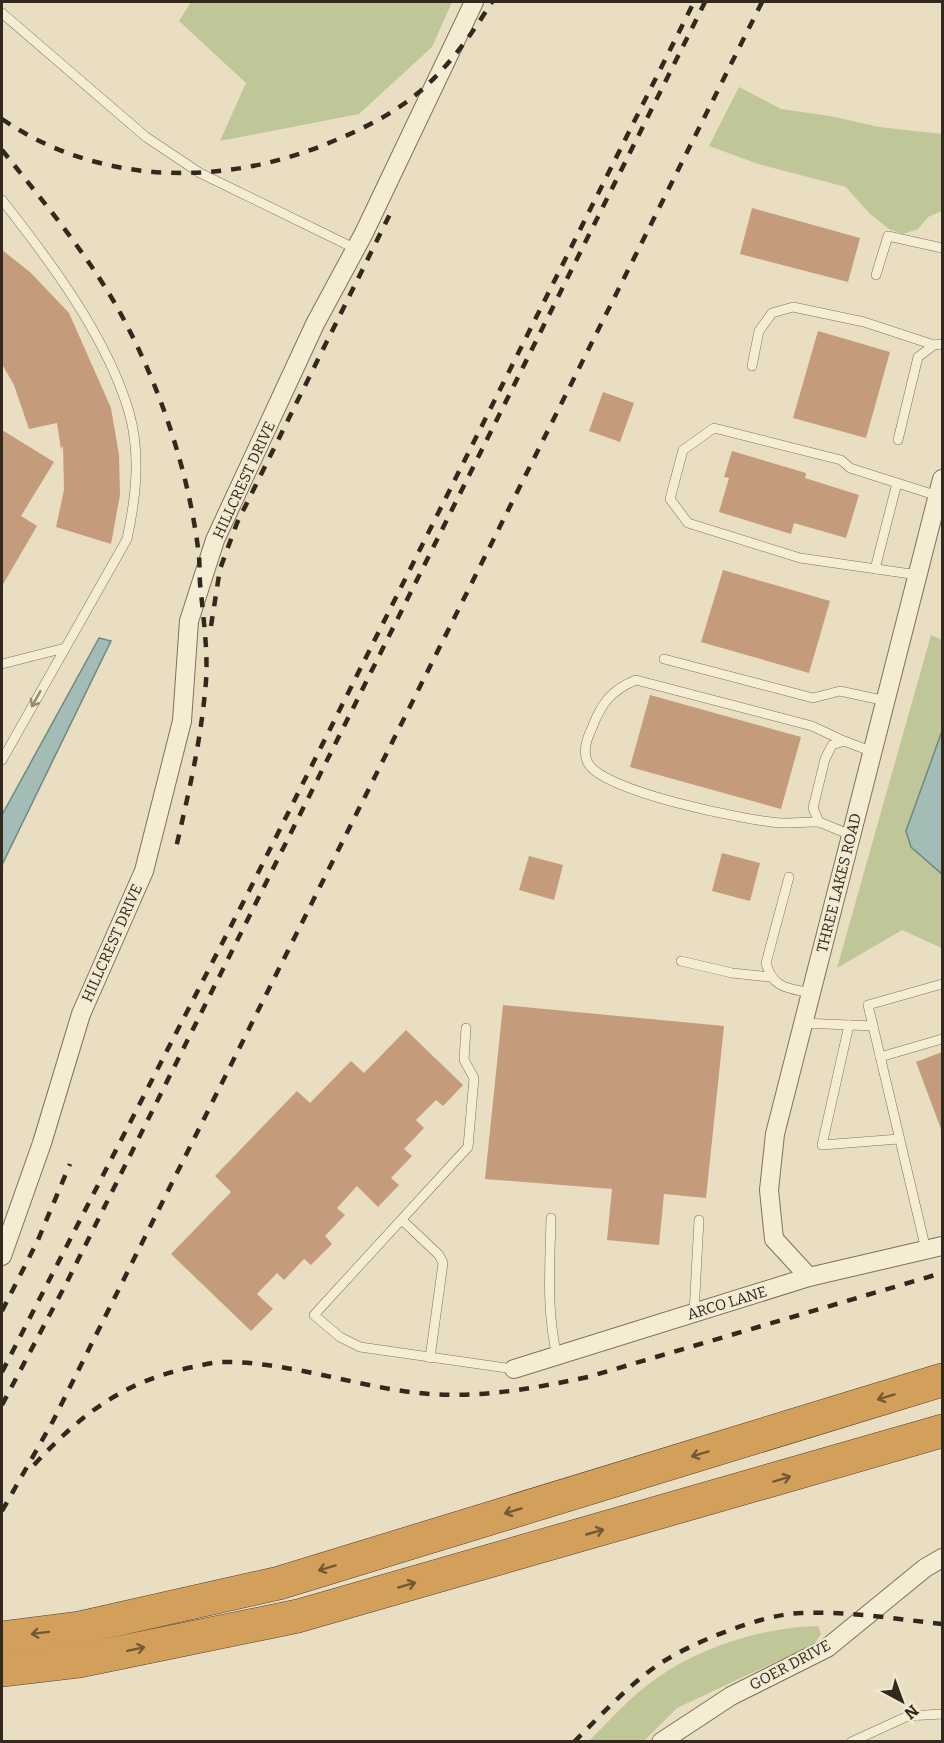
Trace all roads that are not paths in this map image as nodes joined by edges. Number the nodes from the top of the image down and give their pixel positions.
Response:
1 (474, 2) edge
2 (2, 13) edge
3 (2, 200) edge
4 (942, 248) edge
5 (356, 249) junction
6 (876, 275) dead end
7 (938, 345) edge
8 (752, 366) dead end
9 (898, 440) dead end
10 (897, 483) junction
11 (940, 488) edge
12 (874, 569) junction
13 (918, 575) junction
14 (65, 648) junction
15 (664, 659) dead end
16 (2, 664) edge
17 (886, 701) junction
18 (844, 741) junction
19 (873, 752) junction
20 (2, 760) edge
21 (819, 822) junction
22 (851, 835) junction
23 (789, 877) dead end
24 (681, 961) dead end
25 (770, 976) junction
26 (942, 984) edge
27 (811, 993) junction
28 (802, 1023) junction
29 (849, 1025) junction
30 (873, 1026) junction
31 (466, 1028) dead end
32 (942, 1039) edge
33 (880, 1057) junction
34 (899, 1139) junction
35 (551, 1218) dead end
36 (402, 1220) junction
37 (699, 1220) dead end
38 (934, 1248) edge
39 (2, 1256) edge
40 (809, 1277) junction
41 (694, 1313) junction
42 (557, 1356) junction
43 (430, 1358) junction
44 (514, 1369) joint
45 (942, 1380) edge
46 (942, 1431) edge
47 (942, 1558) edge
48 (2, 1638) edge
49 (2, 1671) edge
50 (942, 1714) edge
51 (661, 1742) edge
52 (851, 1742) edge

1 - 5 street, HILLCREST DRIVE
2 - 5 lane
3 - 14 lane
4 - 6 lane
5 - 39 street, HILLCREST DRIVE
7 - 8 lane
7 - 9 lane
10 - 11 lane
10 - 12 lane
10 - 12 lane
11 - 13 street, THREE LAKES ROAD
12 - 13 lane
13 - 17 street, THREE LAKES ROAD
14 - 16 lane
14 -> 20 lane
15 - 17 lane
17 - 19 street, THREE LAKES ROAD
18 - 19 lane
18 - 21 lane
18 - 21 lane
19 - 22 street, THREE LAKES ROAD
21 - 22 lane
22 - 27 street, THREE LAKES ROAD
23 - 25 lane
24 - 25 lane
25 - 27 lane
26 - 30 lane
27 - 28 street, THREE LAKES ROAD
28 - 29 lane
28 - 40 street, THREE LAKES ROAD
29 - 30 lane
29 - 34 lane
30 - 33 lane
31 - 36 lane
32 - 33 lane
33 - 34 lane
34 - 38 lane
35 - 42 lane
36 - 43 lane
36 - 43 lane
37 - 41 lane
38 - 40 street, ARCO LANE
40 - 41 street, ARCO LANE
41 - 42 street, ARCO LANE
42 - 44 street, ARCO LANE
43 - 44 lane
45 -> 48 highway
49 -> 46 highway
47 - 51 street, GOER DRIVE
50 - 52 lane

